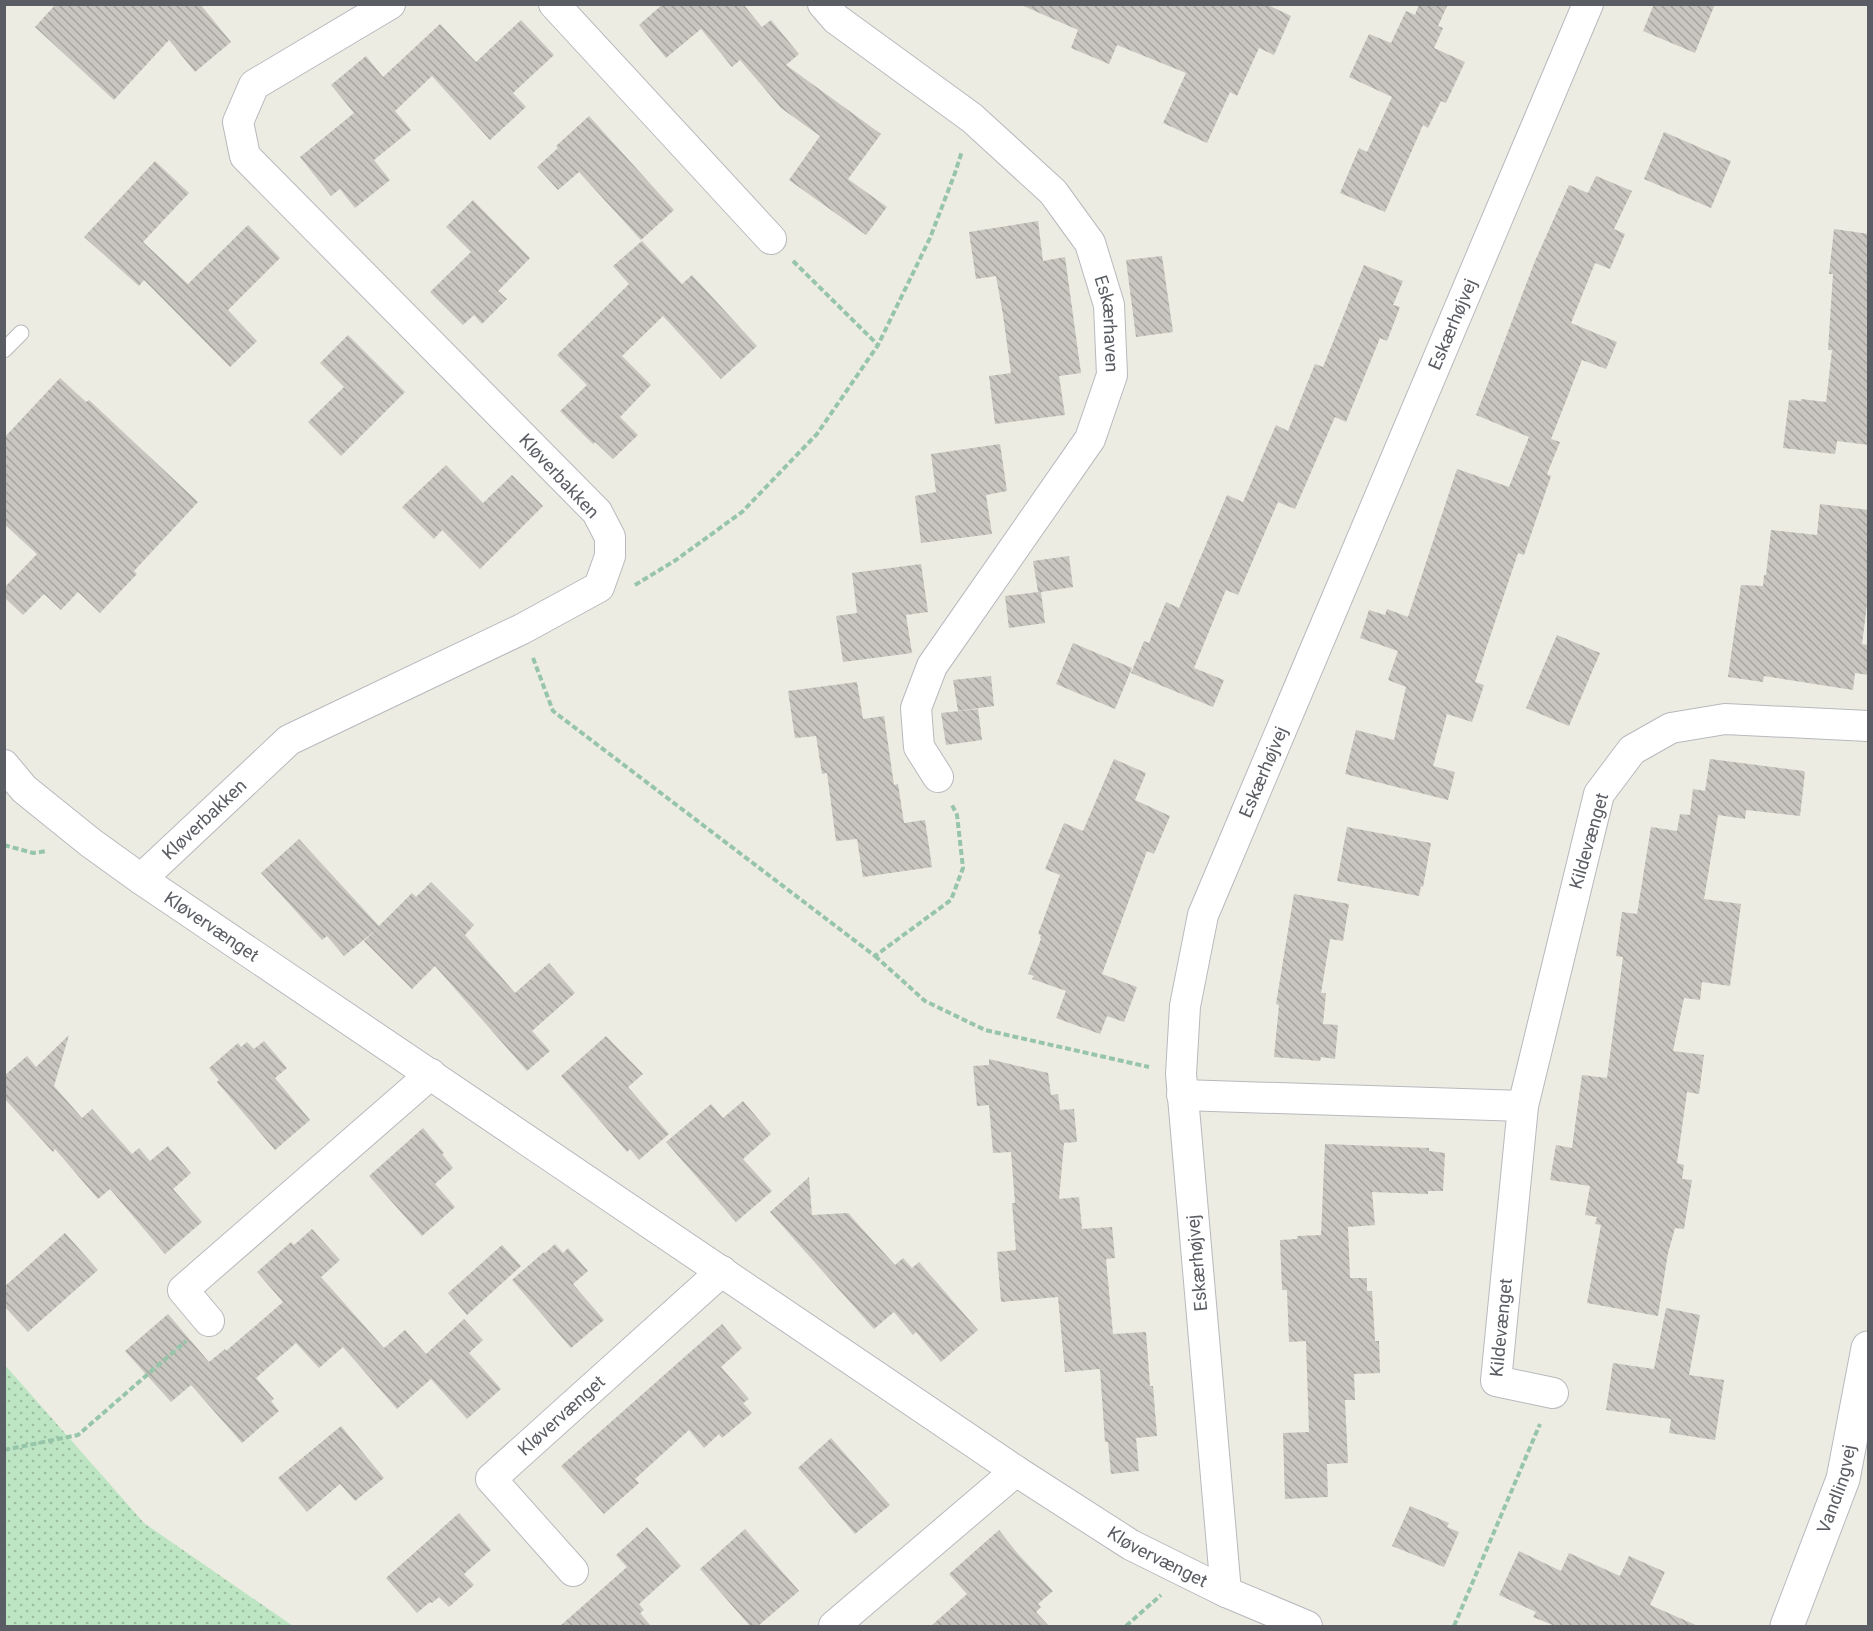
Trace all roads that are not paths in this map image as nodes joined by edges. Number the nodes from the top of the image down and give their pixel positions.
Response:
1 (390, 4) edge
2 (554, 4) edge
3 (823, 4) edge
4 (1587, 4) edge
5 (771, 239) road end
6 (21, 333) dead end
7 (4, 350) edge
8 (1869, 726) edge
9 (4, 765) edge
10 (938, 777) road end
11 (141, 879) junction
12 (431, 1074) junction
13 (1182, 1084) junction
14 (1523, 1106) junction
15 (722, 1271) junction
16 (209, 1321) road end
17 (1869, 1348) edge
18 (1553, 1393) road end
19 (1016, 1471) junction
20 (573, 1571) dead end
21 (1226, 1592) junction
22 (834, 1626) edge
23 (1307, 1626) edge
24 (1787, 1626) edge

1 - 11 street, Kløverbakken
2 - 5 street
3 - 10 street, Eskærhaven
4 - 13 street, Eskærhøjvej
6 - 7 lane
8 - 14 street, Kildevænget
9 - 11 street, Kløvervænget
11 - 12 street, Kløvervænget
12 - 15 street, Kløvervænget
12 - 16 street
13 - 14 street
13 - 21 street, Eskærhøjvej
14 - 18 street, Kildevænget
15 - 19 street, Kløvervænget
15 - 20 street, Kløvervænget
17 - 24 street, Vandlingvej
19 - 21 street, Kløvervænget
19 - 22 street
21 - 23 street, Kløvervænget

